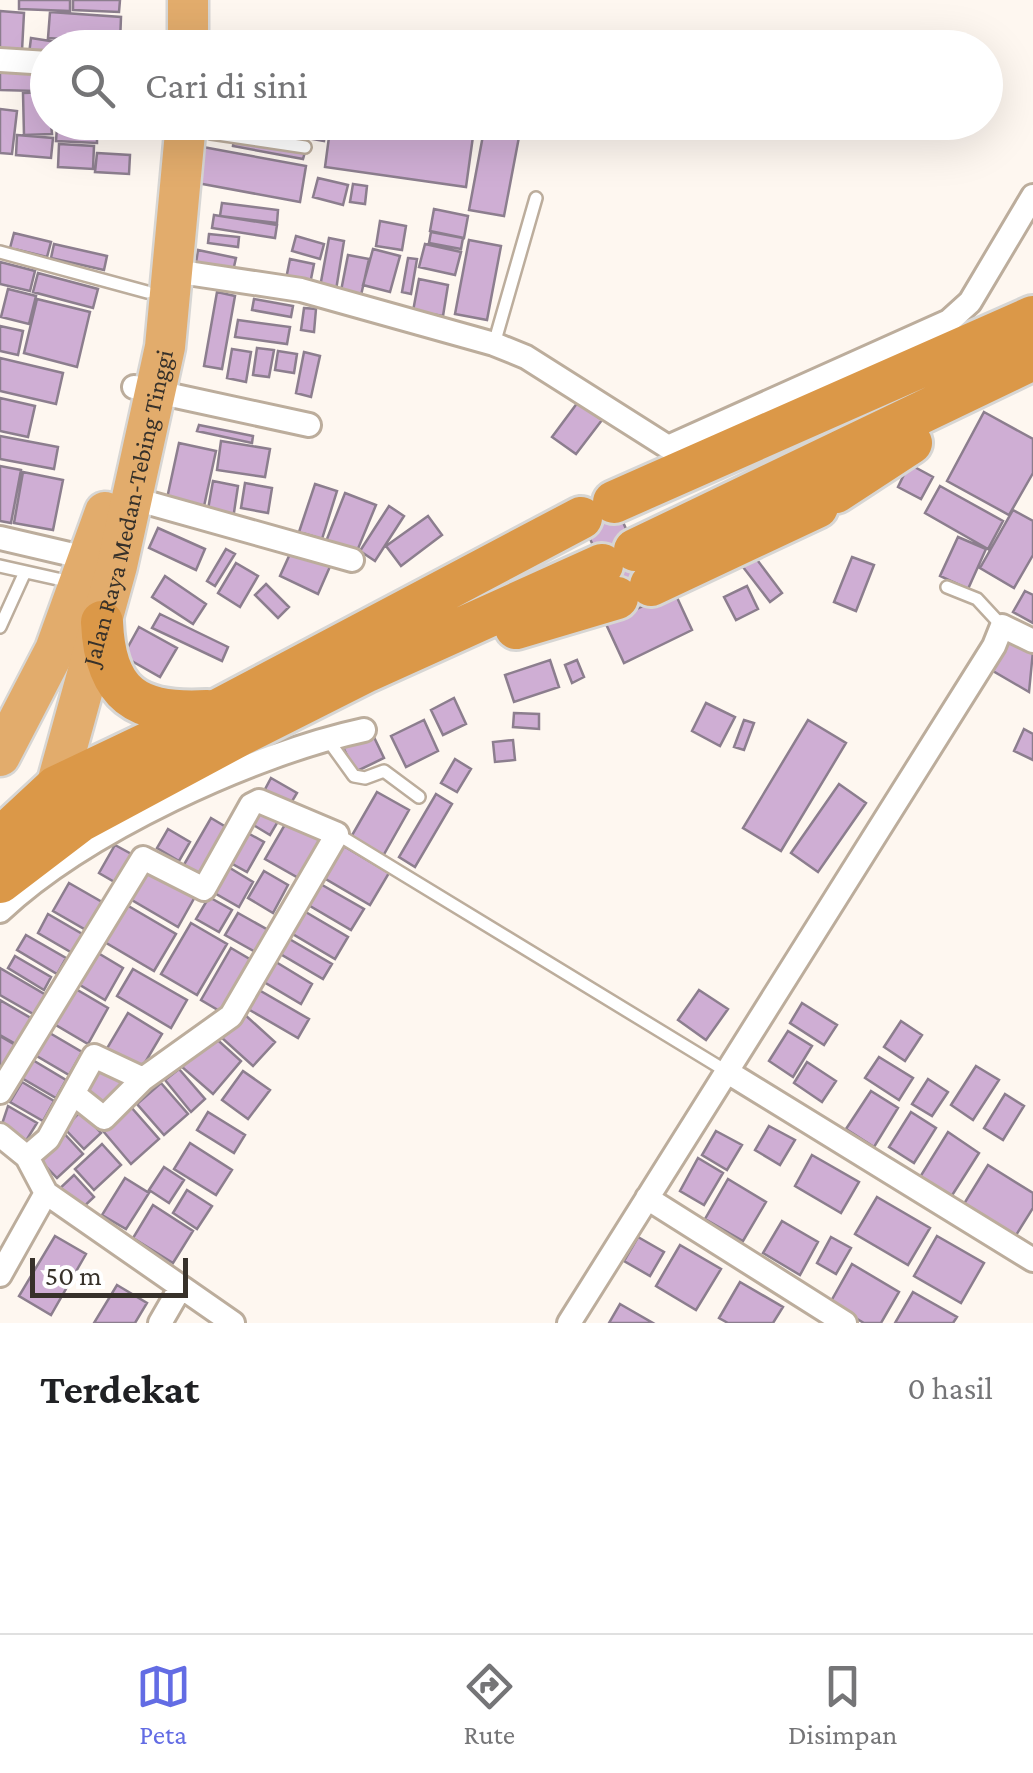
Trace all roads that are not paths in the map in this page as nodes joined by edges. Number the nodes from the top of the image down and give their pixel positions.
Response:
1 (164, 0) edge
2 (188, 0) edge
3 (164, 30) edge
4 (188, 30) edge
5 (0, 60) edge
6 (30, 62) edge
7 (160, 140) edge
8 (183, 140) edge
9 (258, 140) edge
10 (305, 147) dead end
11 (1033, 196) edge
12 (536, 198) dead end
13 (0, 252) edge
14 (160, 282) junction
15 (1033, 318) edge
16 (494, 344) junction
17 (1032, 360) edge
18 (145, 389) junction
19 (309, 426) dead end
20 (121, 496) junction
21 (0, 538) edge
22 (352, 560) dead end
23 (0, 566) edge
24 (96, 570) junction
25 (25, 572) junction
26 (626, 575) junction
27 (948, 587) dead end
28 (102, 622) junction
29 (1002, 626) junction
30 (0, 627) edge
31 (1033, 640) edge
32 (218, 710) junction
33 (364, 730) dead end
34 (327, 738) junction
35 (0, 756) edge
36 (56, 787) junction
37 (419, 797) dead end
38 (337, 834) junction
39 (0, 839) edge
40 (0, 871) edge
41 (0, 882) edge
42 (0, 911) edge
43 (726, 1071) junction
44 (143, 1080) junction
45 (0, 1092) edge
46 (75, 1095) junction
47 (0, 1135) edge
48 (27, 1157) junction
49 (46, 1194) junction
50 (647, 1198) junction
51 (1033, 1260) edge
52 (0, 1275) edge
53 (179, 1290) junction
54 (160, 1323) edge
55 (233, 1323) edge
56 (569, 1323) edge
57 (845, 1323) edge

1 - 3 highway
2 - 4 highway
5 - 6 street
7 - 14 highway, Jalan Raya Medan-Tebing Tinggi
8 - 14 highway, Jalan Raya Medan-Tebing Tinggi
9 - 10 lane
11 - 16 street
12 - 16 lane
13 - 14 lane
14 - 16 street
14 - 18 highway, Jalan Raya Medan-Tebing Tinggi
15 - 32 highway
17 - 26 highway
17 - 26 highway
18 - 19 street
18 - 20 highway, Jalan Raya Medan-Tebing Tinggi
20 - 22 street
20 - 24 highway, Jalan Raya Medan-Tebing Tinggi
21 - 24 street
23 - 25 lane
24 - 25 lane
24 - 28 highway, Jalan Raya Medan-Tebing Tinggi
24 - 35 highway, Jalan Raya Medan-Tebing Tinggi
25 - 30 lane
26 - 41 highway
27 - 29 lane
28 - 32 highway
28 - 36 highway, Jalan Raya Medan-Tebing Tinggi
29 - 31 street
29 - 43 street
32 - 36 highway
33 - 34 street
34 - 37 lane
34 - 42 street
36 - 39 highway
36 - 40 highway, Jalan Raya Medan-Tebing Tinggi
38 - 43 lane
38 - 44 street
38 - 45 street
43 - 50 street
43 - 51 street
44 - 46 street
44 - 46 street
46 - 48 street
47 - 48 street
48 - 49 street
49 - 52 street
49 - 53 street
50 - 56 street
50 - 57 street
53 - 54 street
53 - 55 street

